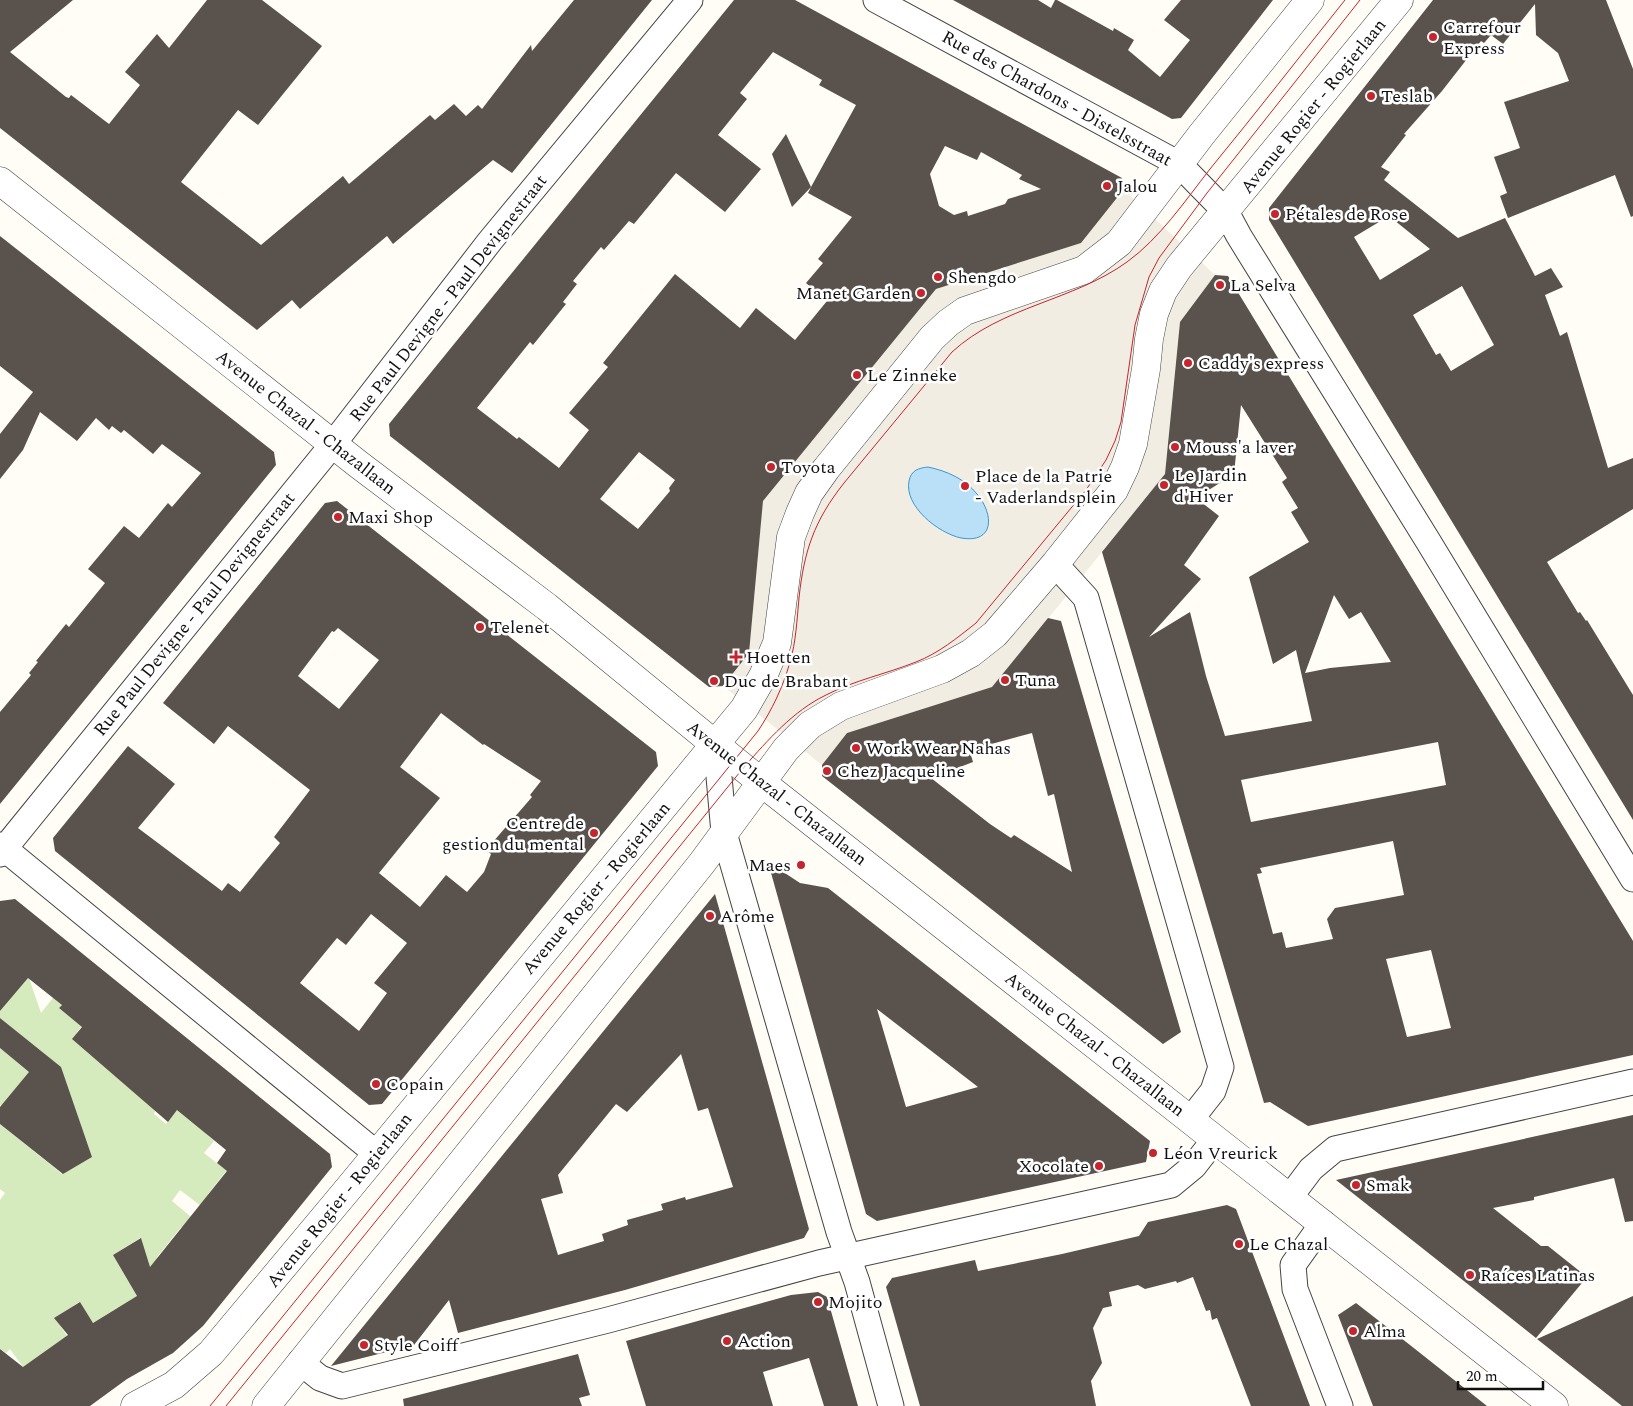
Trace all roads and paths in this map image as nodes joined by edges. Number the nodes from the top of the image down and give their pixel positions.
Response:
1 (690, 0) edge
2 (876, 0) edge
3 (1310, 0) edge
4 (1399, 0) edge
5 (1179, 164) junction
6 (0, 181) edge
7 (1226, 212) junction
8 (333, 444) junction
9 (1055, 564) junction
10 (716, 743) junction
11 (762, 782) junction
12 (724, 833) junction
13 (2, 849) edge
14 (1633, 880) edge
15 (1633, 1082) edge
16 (1190, 1119) junction
17 (1215, 1139) junction
18 (377, 1154) junction
19 (1290, 1198) junction
20 (1323, 1223) junction
21 (848, 1257) junction
22 (300, 1362) junction
23 (135, 1406) edge
24 (266, 1406) edge
25 (891, 1406) edge
26 (1340, 1406) edge
27 (1554, 1406) edge

1 - 8 street, Rue Paul Devigne - Paul Devignestraat
2 - 5 street, Rue des Chardons - Distelsstraat
3 - 5 street
4 - 7 street, Avenue Rogier - Rogierlaan
5 - 7 street, Rue des Chardons - Distelsstraat
5 - 10 street
6 - 8 street, Avenue Chazal - Chazallaan
7 - 9 street
7 - 14 street, Rue des Chardons - Distelsstraat
8 - 10 street, Avenue Chazal - Chazallaan
8 - 13 street, Rue Paul Devigne - Paul Devignestraat
9 - 11 street
9 - 16 street
10 - 11 street, Avenue Chazal - Chazallaan
10 - 12 street
10 - 18 street, Avenue Rogier - Rogierlaan
11 - 12 street
11 - 16 street, Avenue Chazal - Chazallaan
12 - 21 street
12 - 22 street
13 - 18 street
15 - 19 street
16 - 17 street, Avenue Chazal - Chazallaan
17 - 19 street, Avenue Chazal - Chazallaan
17 - 21 street
18 - 23 street, Avenue Rogier - Rogierlaan
19 - 20 street, Avenue Chazal - Chazallaan
20 - 26 street
20 - 27 street, Avenue Chazal - Chazallaan
21 - 22 street
21 - 25 street
22 - 24 street

